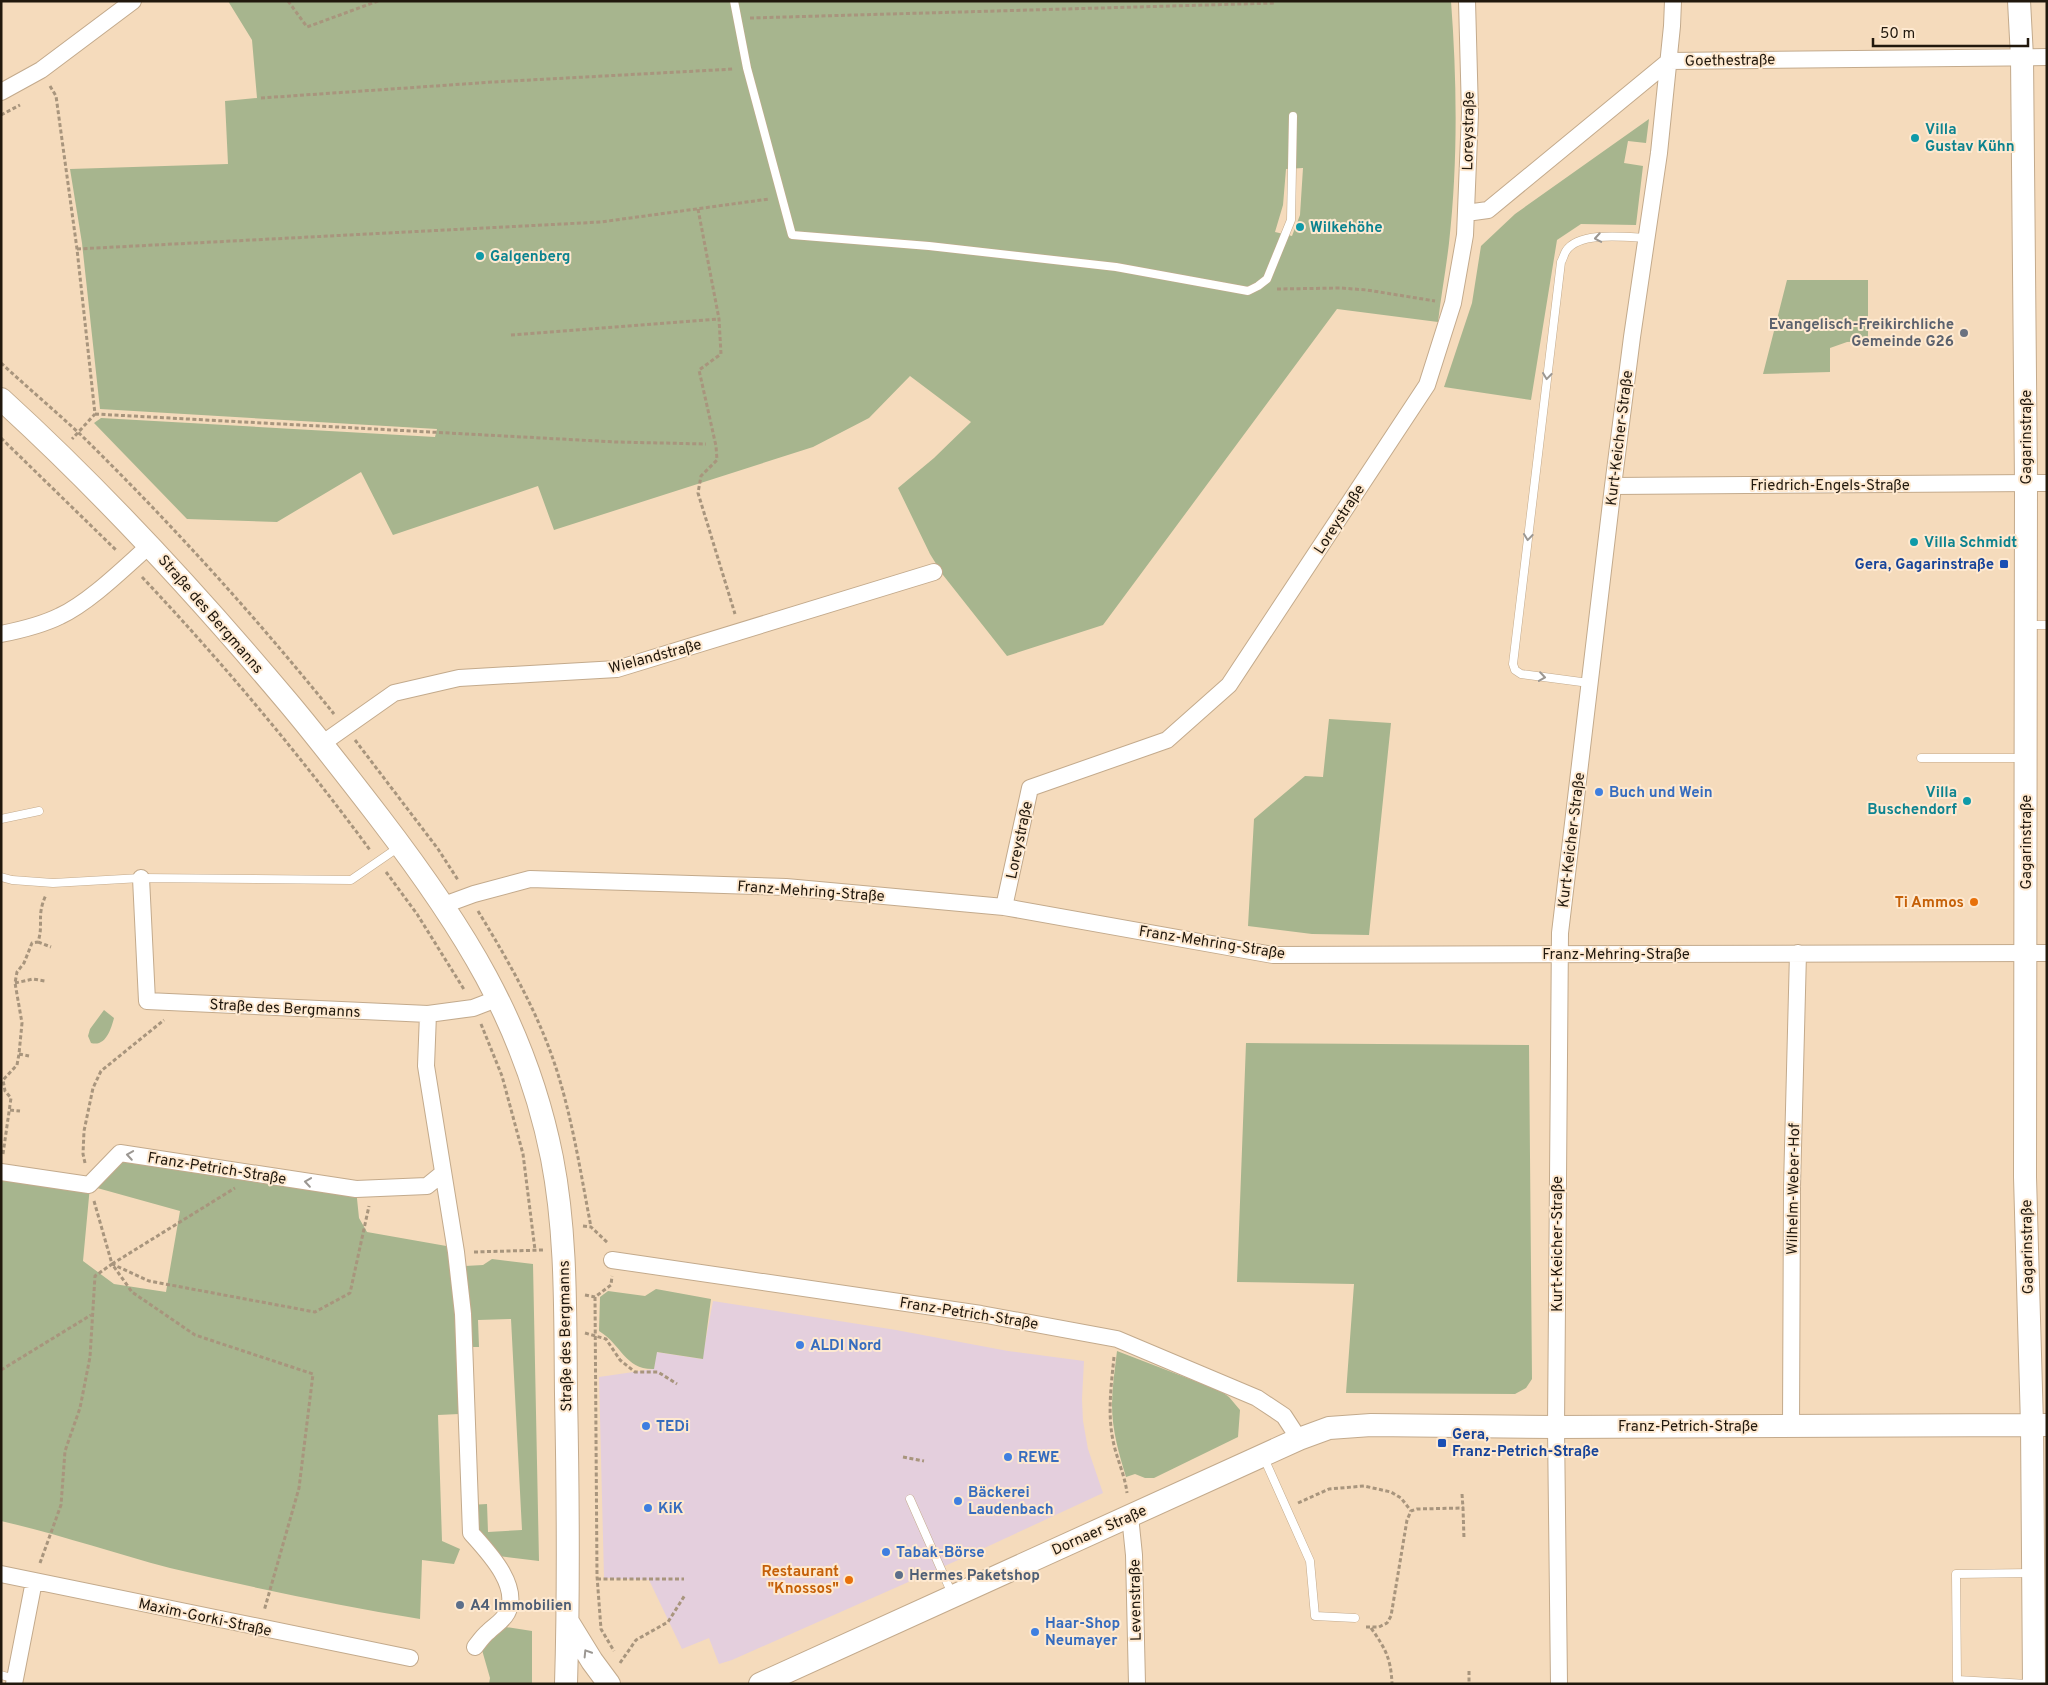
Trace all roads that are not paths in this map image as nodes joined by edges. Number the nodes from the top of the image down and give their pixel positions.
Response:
1 (133, 1) edge
2 (734, 1) edge
3 (1467, 1) edge
4 (1673, 1) edge
5 (2019, 1) edge
6 (2022, 56) junction
7 (2047, 57) edge
8 (1669, 61) junction
9 (1, 92) edge
10 (1293, 116) dead end
11 (1466, 213) junction
12 (1646, 238) junction
13 (1, 399) edge
14 (2036, 483) edge
15 (1613, 486) junction
16 (150, 545) junction
17 (934, 572) dead end
18 (2036, 625) edge
19 (1, 634) edge
20 (1589, 683) junction
21 (323, 743) junction
22 (1921, 758) dead end
23 (2025, 758) junction
24 (39, 811) dead end
25 (1, 819) edge
26 (401, 846) junction
27 (1, 877) edge
28 (141, 878) junction
29 (444, 905) junction
30 (1004, 908) junction
31 (1798, 953) junction
32 (2036, 953) edge
33 (1560, 954) junction
34 (499, 998) junction
35 (428, 1014) junction
36 (1, 1172) edge
37 (443, 1173) junction
38 (612, 1260) dead end
39 (2039, 1425) edge
40 (1791, 1426) junction
41 (1556, 1427) junction
42 (1329, 1428) joint
43 (1299, 1439) junction
44 (1263, 1455) junction
45 (910, 1499) dead end
46 (1130, 1516) junction
47 (2033, 1573) junction
48 (1, 1574) edge
49 (34, 1581) junction
50 (953, 1596) junction
51 (1355, 1618) dead end
52 (568, 1622) junction
53 (475, 1647) dead end
54 (410, 1658) dead end
55 (10, 1679) edge
56 (609, 1683) edge
57 (566, 1684) edge
58 (760, 1684) edge
59 (1136, 1684) edge
60 (1559, 1684) edge
61 (2028, 1684) edge
62 (2034, 1684) edge

1 - 9 street
2 - 10 lane
3 - 11 street, Loreystraße
4 - 8 street, Kurt-Keicher-Straße
5 - 6 street, Gagarinstraße
6 - 7 street, Goethestraße
6 - 8 street, Goethestraße
6 - 14 street, Gagarinstraße
8 - 11 street, Goethestraße
8 - 12 street, Kurt-Keicher-Straße
11 - 30 street, Loreystraße
12 - 15 street, Kurt-Keicher-Straße
12 -> 20 lane
13 - 16 street, Straße des Bergmanns
14 - 15 street, Friedrich-Engels-Straße
14 - 18 street, Gagarinstraße
15 - 20 street, Kurt-Keicher-Straße
16 - 19 street
16 - 21 street, Straße des Bergmanns
17 - 21 street, Wielandstraße
18 - 23 street, Gagarinstraße
20 - 33 street, Kurt-Keicher-Straße
21 - 26 street, Straße des Bergmanns
22 - 23 lane
23 - 32 street, Gagarinstraße
24 - 25 lane
26 - 28 lane
26 - 29 street, Straße des Bergmanns
27 - 28 lane
28 - 35 street, Straße des Bergmanns
29 - 30 street, Franz-Mehring-Straße
29 - 34 street, Straße des Bergmanns
30 - 33 street, Franz-Mehring-Straße
31 - 32 street, Franz-Mehring-Straße
31 - 33 street, Franz-Mehring-Straße
31 - 40 street, Wilhelm-Weber-Hof
32 - 39 street, Gagarinstraße
33 - 41 street, Kurt-Keicher-Straße
34 - 35 street, Straße des Bergmanns
34 - 52 street, Straße des Bergmanns
35 - 37 street
37 -> 36 street, Franz-Petrich-Straße
37 - 53 street
38 - 43 street, Franz-Petrich-Straße
39 - 40 street, Franz-Petrich-Straße
39 - 47 street, Gagarinstraße
40 - 41 street, Franz-Petrich-Straße
41 - 42 street, Franz-Petrich-Straße
41 - 60 street, Kurt-Keicher-Straße
42 - 43 street, Dornaer Straße
43 - 44 street, Dornaer Straße
44 - 46 street, Dornaer Straße
44 - 51 lane
45 - 50 lane
46 - 50 street, Dornaer Straße
46 - 59 street, Levenstraße
47 - 61 lane
47 - 62 street, Gagarinstraße
48 - 49 street, Maxim-Gorki-Straße
49 - 54 street, Maxim-Gorki-Straße
49 - 55 street
50 - 58 street, Dornaer Straße
56 -> 52 street
52 - 57 street, Straße des Bergmanns

